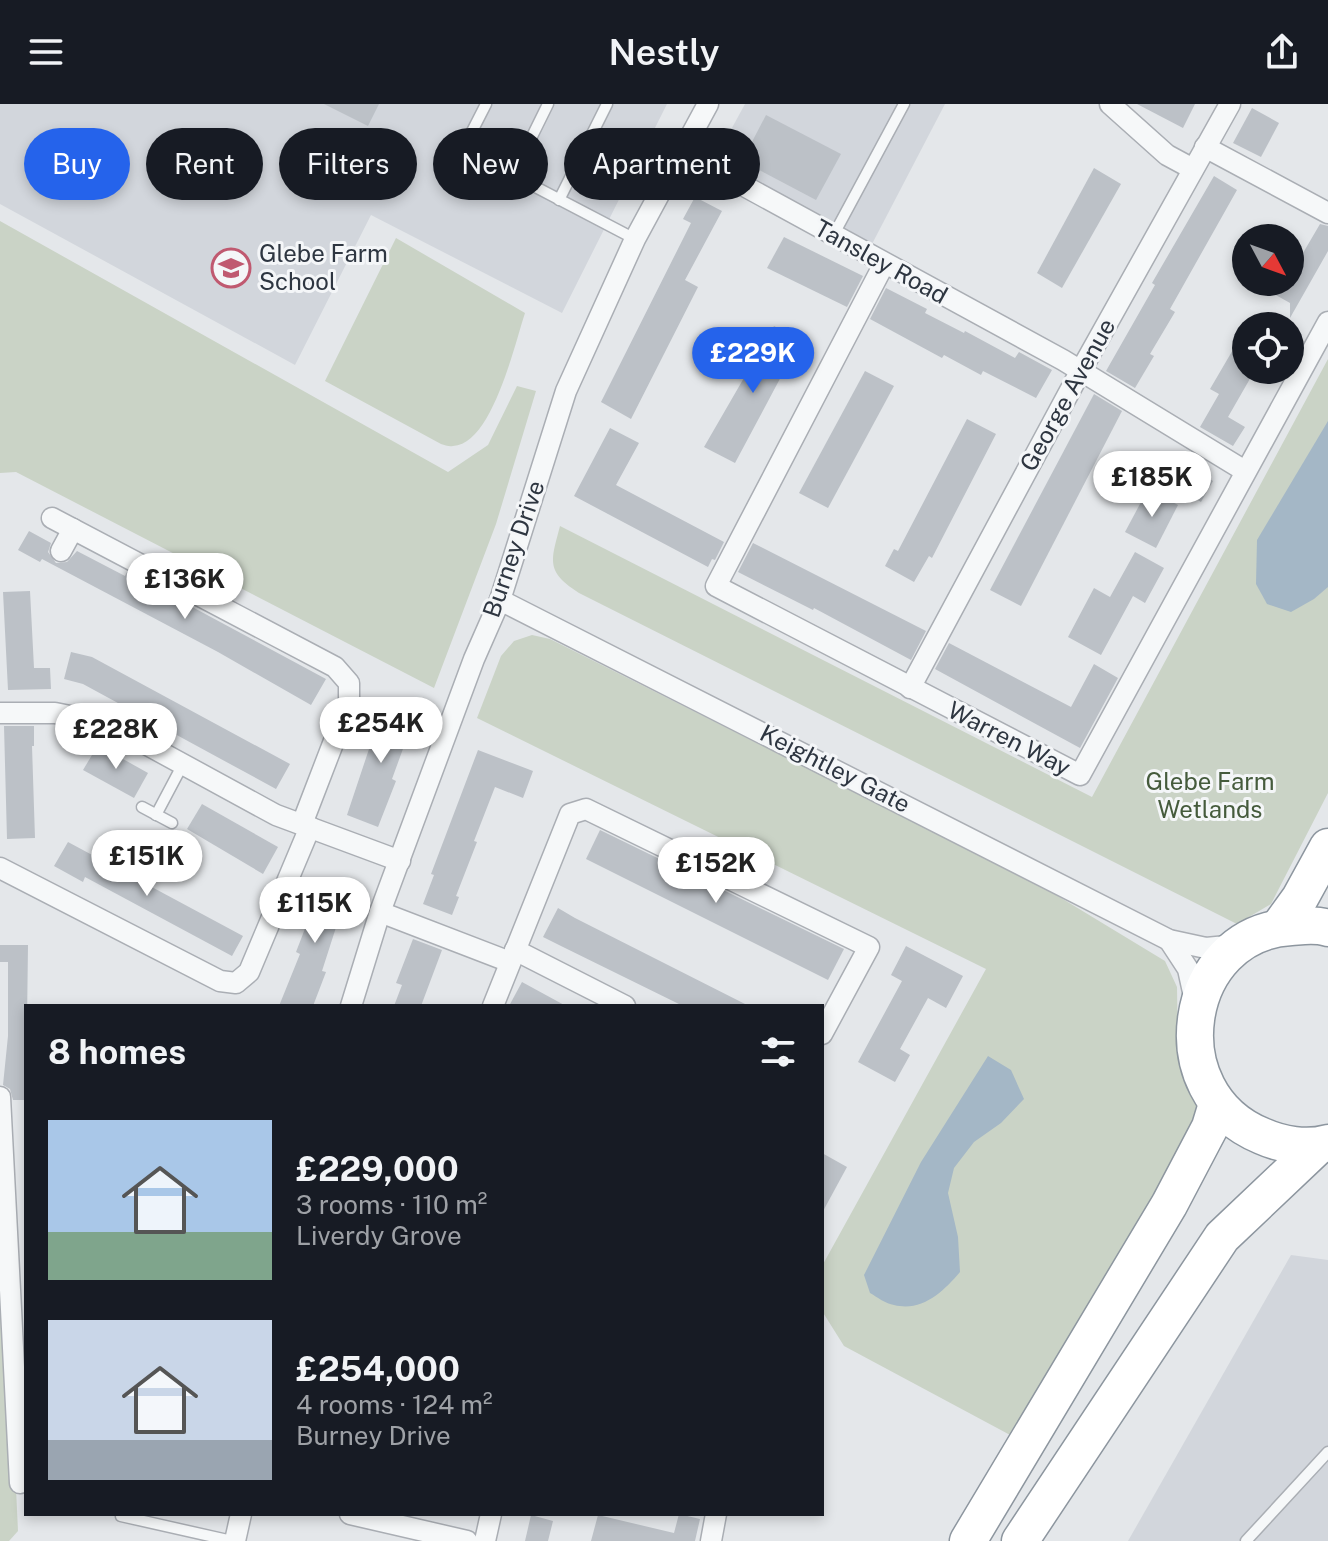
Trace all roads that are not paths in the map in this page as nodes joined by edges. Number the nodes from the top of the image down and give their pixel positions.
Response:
1 (486, 104) edge
2 (548, 104) edge
3 (607, 104) edge
4 (708, 104) edge
5 (904, 104) edge
6 (1110, 104) edge
7 (1230, 104) edge
8 (474, 128) edge
9 (536, 128) edge
10 (695, 128) edge
11 (1205, 147) junction
12 (1193, 169) junction
13 (548, 194) edge
14 (760, 195) edge
15 (559, 200) junction
16 (656, 200) edge
17 (1328, 213) edge
18 (833, 236) junction
19 (635, 239) junction
20 (884, 264) junction
21 (1328, 322) edge
22 (1080, 372) junction
23 (1245, 471) junction
24 (52, 518) dead end
25 (73, 529) junction
26 (61, 551) dead end
27 (500, 600) junction
28 (910, 688) junction
29 (0, 713) edge
30 (183, 764) junction
31 (142, 807) dead end
32 (156, 815) junction
33 (172, 823) dead end
34 (306, 826) junction
35 (1328, 847) edge
36 (400, 861) junction
37 (0, 868) edge
38 (380, 912) junction
39 (1279, 927) junction
40 (1328, 928) edge
41 (1169, 940) junction
42 (1241, 945) junction
43 (513, 956) junction
44 (352, 1004) edge
45 (494, 1004) edge
46 (621, 1004) edge
47 (1197, 1009) junction
48 (824, 1030) edge
49 (0, 1097) edge
50 (1213, 1115) junction
51 (1323, 1144) edge
52 (11, 1203) edge
53 (1328, 1452) edge
54 (22, 1454) edge
55 (20, 1483) dead end
56 (121, 1516) edge
57 (240, 1516) edge
58 (359, 1516) edge
59 (491, 1516) edge
60 (716, 1516) edge
61 (233, 1541) edge
62 (467, 1541) edge
63 (485, 1541) edge
64 (711, 1541) edge
65 (968, 1541) edge
66 (1020, 1541) edge
67 (1246, 1541) edge

1 - 8 lane
2 - 9 lane
3 - 15 lane
4 - 10 street, Burney Drive
5 - 18 lane
6 - 12 street
7 - 11 street, George Avenue
11 - 12 street, George Avenue
11 - 17 street
12 - 22 street, George Avenue
13 - 15 lane
14 - 18 street, Tansley Road
15 - 19 lane
16 - 19 street, Burney Drive
18 - 20 street, Tansley Road
19 - 27 street, Burney Drive
20 - 22 street, Tansley Road
20 - 28 street, Warren Way
21 - 23 street, Warren Way
22 - 23 street
22 - 28 street, George Avenue
23 - 28 street, Warren Way
24 - 25 street
25 - 26 street
25 - 34 street
27 - 36 street, Burney Drive
27 - 41 street, Keightley Gate
29 - 30 street
30 - 32 lane
30 - 34 street
31 - 32 lane
32 - 33 lane
34 - 36 street
34 - 37 street
35 - 39 highway
36 - 38 street, Burney Drive
38 - 43 street
38 - 44 street, Burney Drive
39 - 40 highway
39 - 42 highway
41 - 42 street, Keightley Gate
41 - 47 street
42 - 47 highway
43 - 45 street
43 - 46 street
43 - 48 street
47 - 50 highway
49 - 52 street
50 - 51 highway
50 - 65 highway
51 - 66 highway
52 - 54 street
53 - 67 lane
54 - 55 street
56 - 61 lane
57 - 61 street
58 - 62 street
59 - 63 street
60 - 64 street

